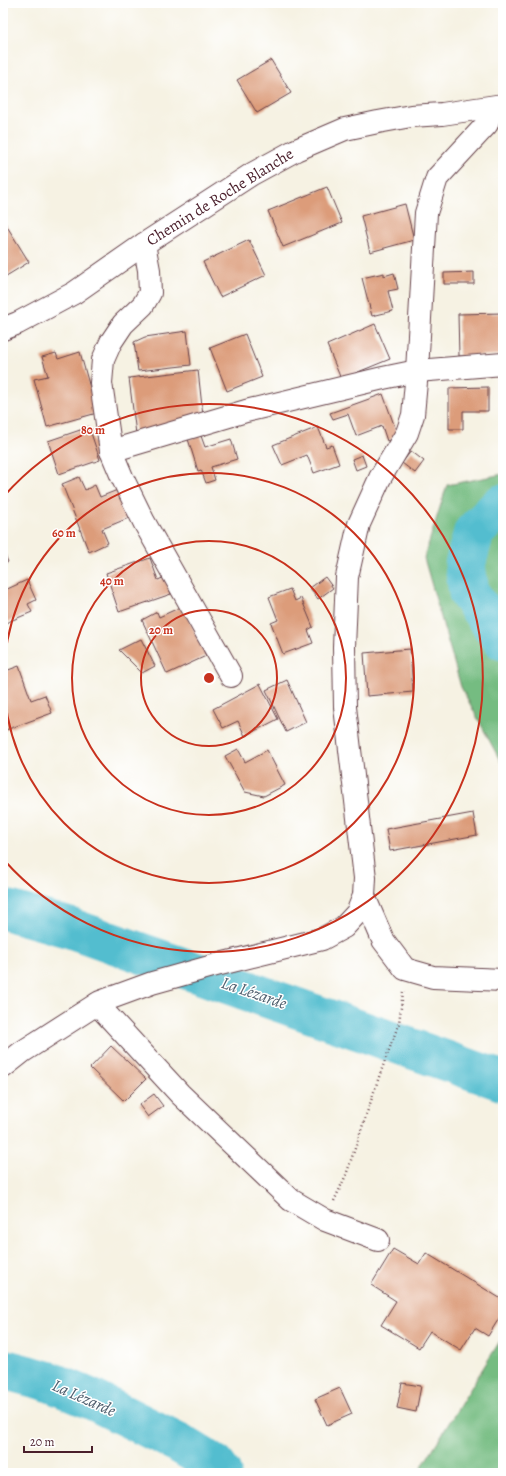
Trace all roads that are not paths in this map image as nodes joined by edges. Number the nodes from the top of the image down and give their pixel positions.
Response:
1 (497, 106) edge
2 (144, 244) junction
3 (3, 329) edge
4 (503, 364) edge
5 (417, 371) junction
6 (111, 451) junction
7 (231, 676) dead end
8 (364, 896) junction
9 (503, 980) edge
10 (97, 1004) junction
11 (3, 1067) edge
12 (378, 1240) dead end

1 - 2 street, Chemin de Roche Blanche
1 - 5 street
2 - 3 street, Chemin de Roche Blanche
2 - 6 street
4 - 5 street
5 - 6 street
5 - 8 street
6 - 7 street
8 - 9 street
8 - 10 street
10 - 11 street
10 - 12 street

